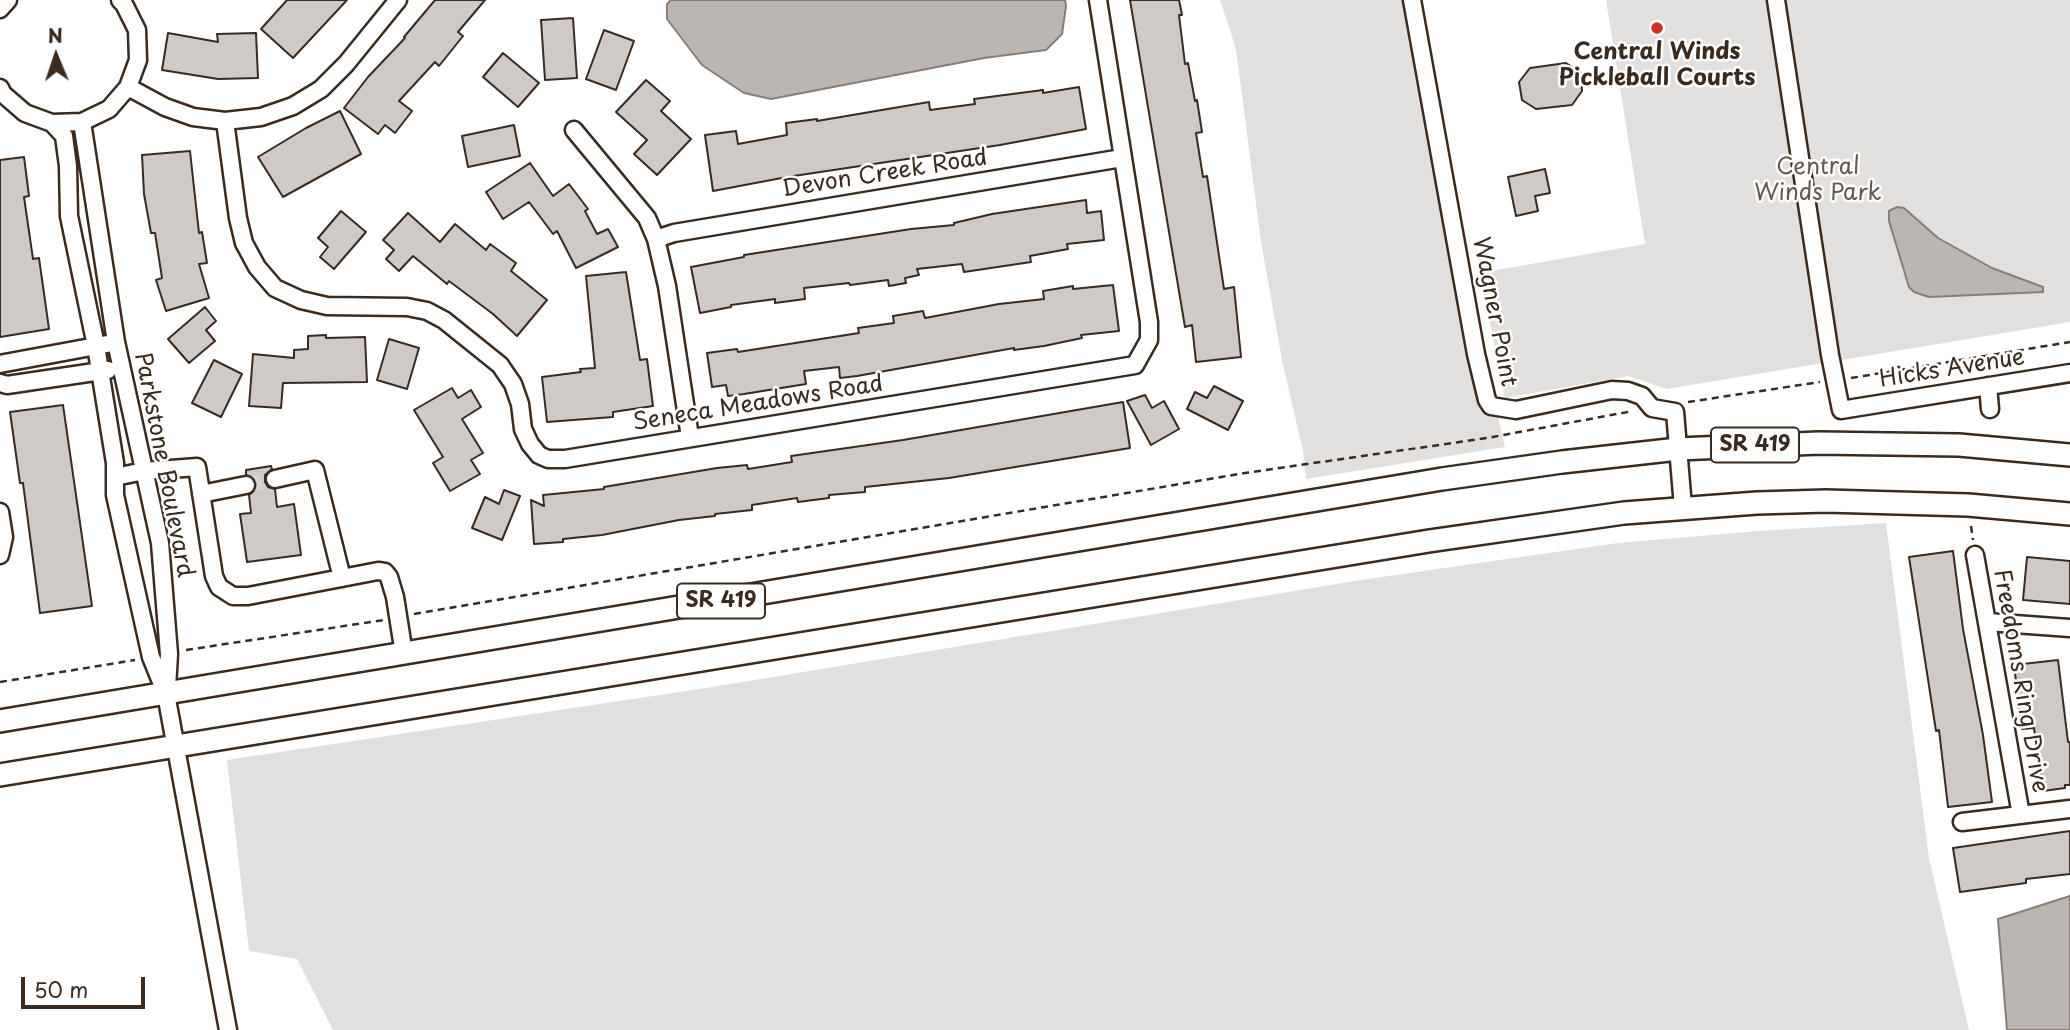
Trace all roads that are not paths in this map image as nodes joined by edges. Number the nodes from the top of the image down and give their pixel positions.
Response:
1 (8, 0) edge
2 (120, 0) edge
3 (398, 0) edge
4 (1098, 0) edge
5 (1412, 0) edge
6 (1776, 0) edge
7 (0, 9) edge
8 (0, 88) edge
9 (128, 88) junction
10 (225, 121) junction
11 (82, 122) junction
12 (52, 123) junction
13 (574, 130) dead end
14 (1122, 158) junction
15 (656, 239) junction
16 (116, 342) junction
17 (96, 346) junction
18 (7, 363) edge
19 (121, 368) junction
20 (100, 371) junction
21 (2070, 373) edge
22 (0, 383) edge
23 (19, 383) junction
24 (1989, 386) junction
25 (1990, 409) dead end
26 (690, 437) junction
27 (1678, 449) junction
28 (2070, 455) edge
29 (144, 471) junction
30 (115, 477) junction
31 (275, 479) tunnel mouth
32 (246, 485) tunnel mouth
33 (201, 494) junction
34 (1683, 507) junction
35 (0, 512) edge
36 (2070, 513) edge
37 (0, 555) edge
38 (1975, 555) road end
39 (342, 578) junction
40 (1987, 622) junction
41 (2070, 628) edge
42 (404, 654) junction
43 (166, 694) junction
44 (0, 721) edge
45 (176, 746) junction
46 (0, 775) edge
47 (2070, 808) edge
48 (2021, 815) junction
49 (1962, 822) dead end
50 (228, 1030) edge

1 - 7 street
2 - 9 street
3 - 10 street
4 - 14 street, Seneca Meadows Road
5 - 27 street, Wagner Point
6 - 24 street, Hicks Avenue
8 - 12 street
9 - 10 street
9 - 11 street
10 - 26 street, Seneca Meadows Road
11 - 12 street
11 - 16 street, Parkstone Boulevard
12 - 17 street, Parkstone Boulevard
13 - 15 street
14 - 15 street, Devon Creek Road
14 - 26 street, Seneca Meadows Road
15 - 26 street
16 - 17 street
16 - 19 street, Parkstone Boulevard
17 - 18 street
17 - 20 street, Parkstone Boulevard
18 - 23 street
19 - 20 street
19 - 29 street, Parkstone Boulevard
20 - 23 street
20 - 30 street, Parkstone Boulevard
21 - 24 street, Hicks Avenue
22 - 23 street
24 - 25 street
27 - 28 main road, SR 419
27 - 34 street
27 - 42 main road, SR 419
29 - 30 street
29 - 33 street
29 - 43 street, Parkstone Boulevard
30 - 43 street, Parkstone Boulevard
31 - 39 street
32 - 33 street
33 - 39 street
34 - 36 main road, SR 419
34 - 45 main road, SR 419
35 - 37 street
38 - 40 street, Freedoms Ring Drive
39 - 42 street
40 - 41 street
40 - 48 street, Freedoms Ring Drive
42 - 43 main road, SR 419
43 - 44 main road, SR 419
43 - 45 street
45 - 46 main road, SR 419
45 - 50 street
47 - 48 street
48 - 49 street

